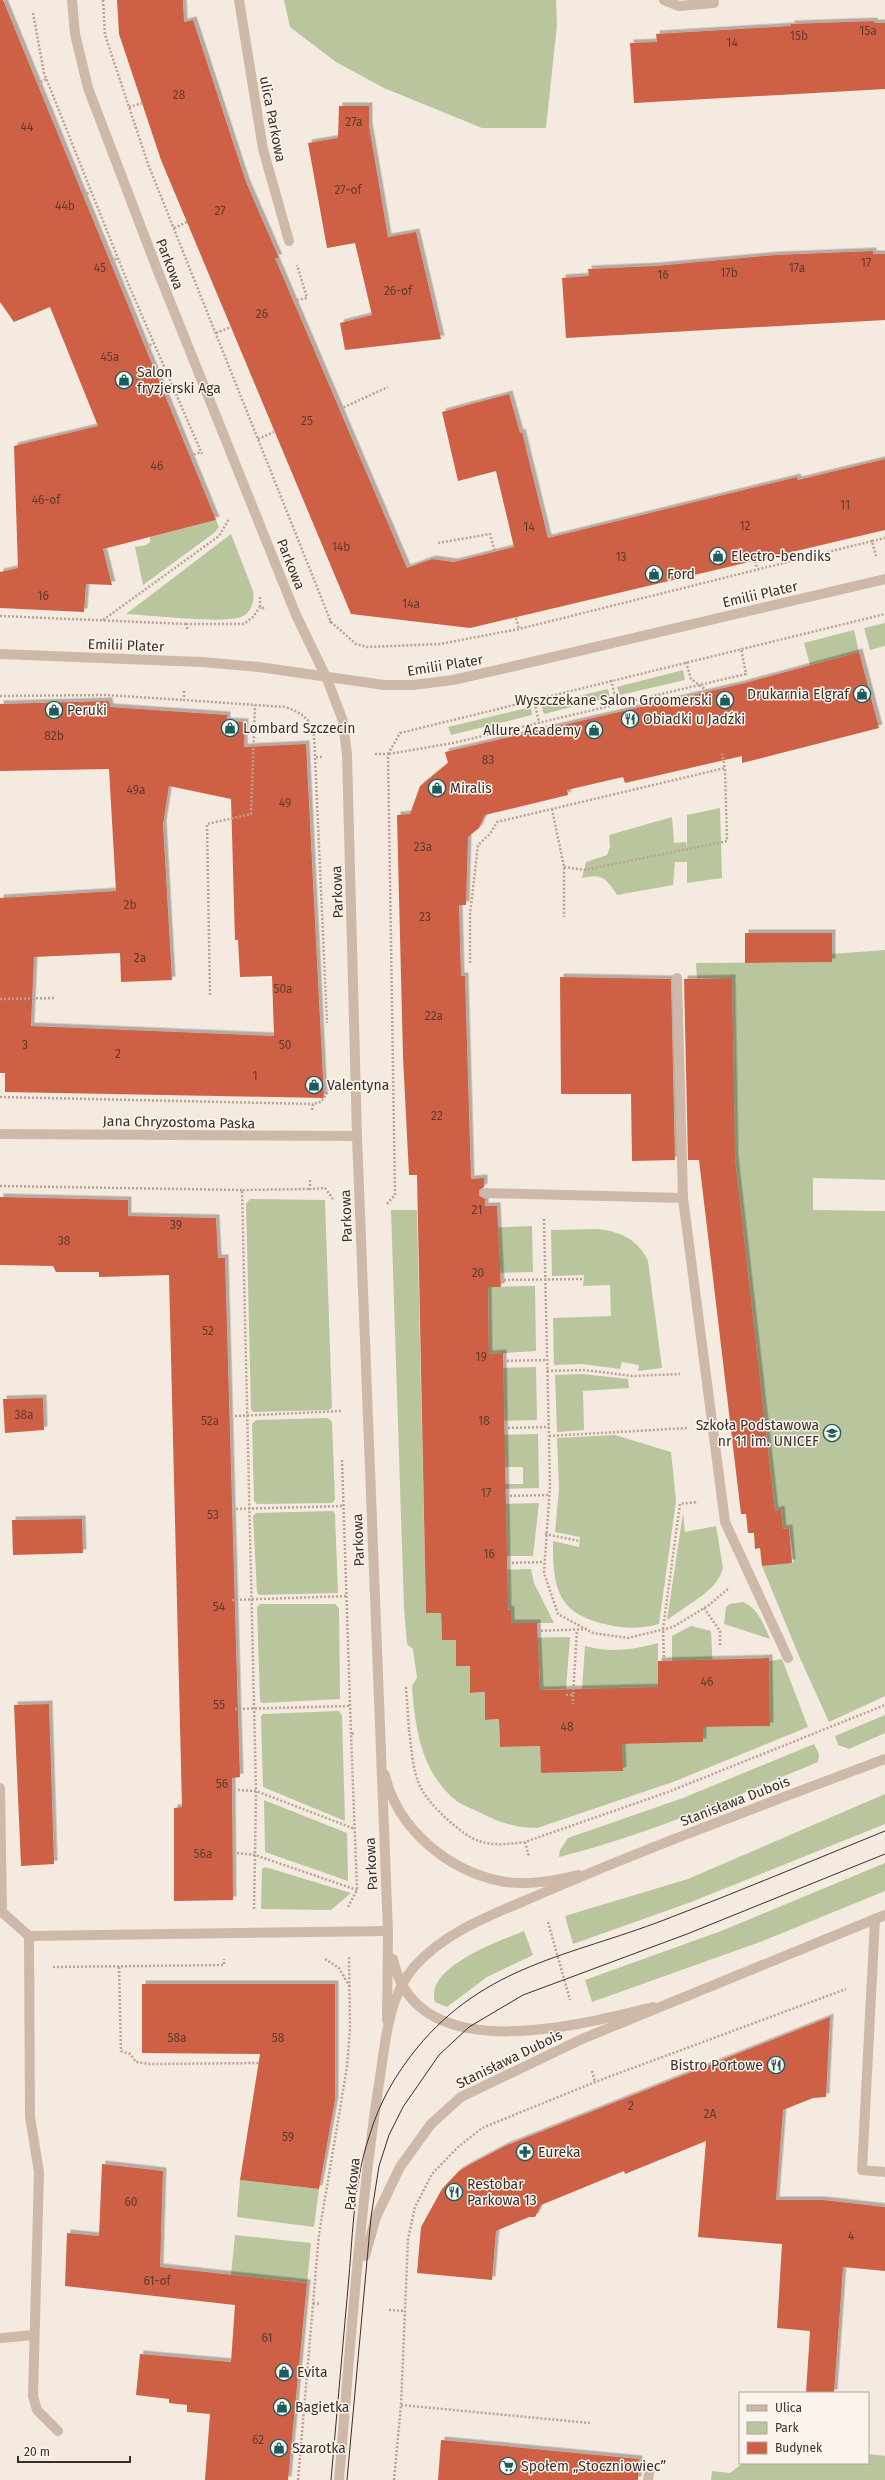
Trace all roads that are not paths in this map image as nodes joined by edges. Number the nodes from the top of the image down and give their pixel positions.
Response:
1 (72, 0) edge
2 (239, 0) edge
3 (664, 0) edge
4 (714, 3) dead end
5 (289, 241) road end
6 (884, 579) edge
7 (0, 654) edge
8 (327, 679) junction
9 (678, 978) dead end
10 (0, 1134) edge
11 (357, 1136) junction
12 (485, 1193) dead end
13 (684, 1198) junction
14 (788, 1658) dead end
15 (379, 1749) junction
16 (885, 1759) edge
17 (0, 1788) edge
18 (0, 1831) edge
19 (596, 1870) junction
20 (1, 1912) edge
21 (885, 1914) edge
22 (875, 1919) junction
23 (388, 1931) junction
24 (29, 1936) junction
25 (402, 1986) junction
26 (681, 2000) junction
27 (385, 2047) junction
28 (885, 2172) edge
29 (354, 2307) junction
30 (34, 2335) junction
31 (1, 2338) edge
32 (58, 2431) dead end
33 (650, 2467) dead end
34 (339, 2480) edge
35 (648, 2480) edge

1 - 8 street, Parkowa
2 - 5 street, ulica Parkowa
3 - 4 street
6 - 8 street, Emilii Plater
7 - 8 street, Emilii Plater
8 - 11 street, Parkowa
9 - 13 street
10 - 11 street, Jana Chryzostoma Paska
11 - 15 street, Parkowa
12 - 13 street
13 - 14 street
15 - 19 street, Stanisława Dubois
15 - 23 street, Parkowa
16 - 19 street, Stanisława Dubois
17 - 18 street
18 - 20 street
19 - 25 street, Stanisława Dubois
20 - 24 street
21 - 22 street, Stanisława Dubois
22 - 26 street, Stanisława Dubois
22 - 28 street
23 - 24 street
23 - 25 street, Stanisława Dubois
23 - 27 street, Parkowa
24 - 30 street
25 - 26 street, Stanisława Dubois
25 - 27 street, Stanisława Dubois
26 - 29 street, Stanisława Dubois
27 - 29 street, Parkowa
29 - 34 street, Parkowa
30 - 31 street
30 - 32 street
33 - 35 street

